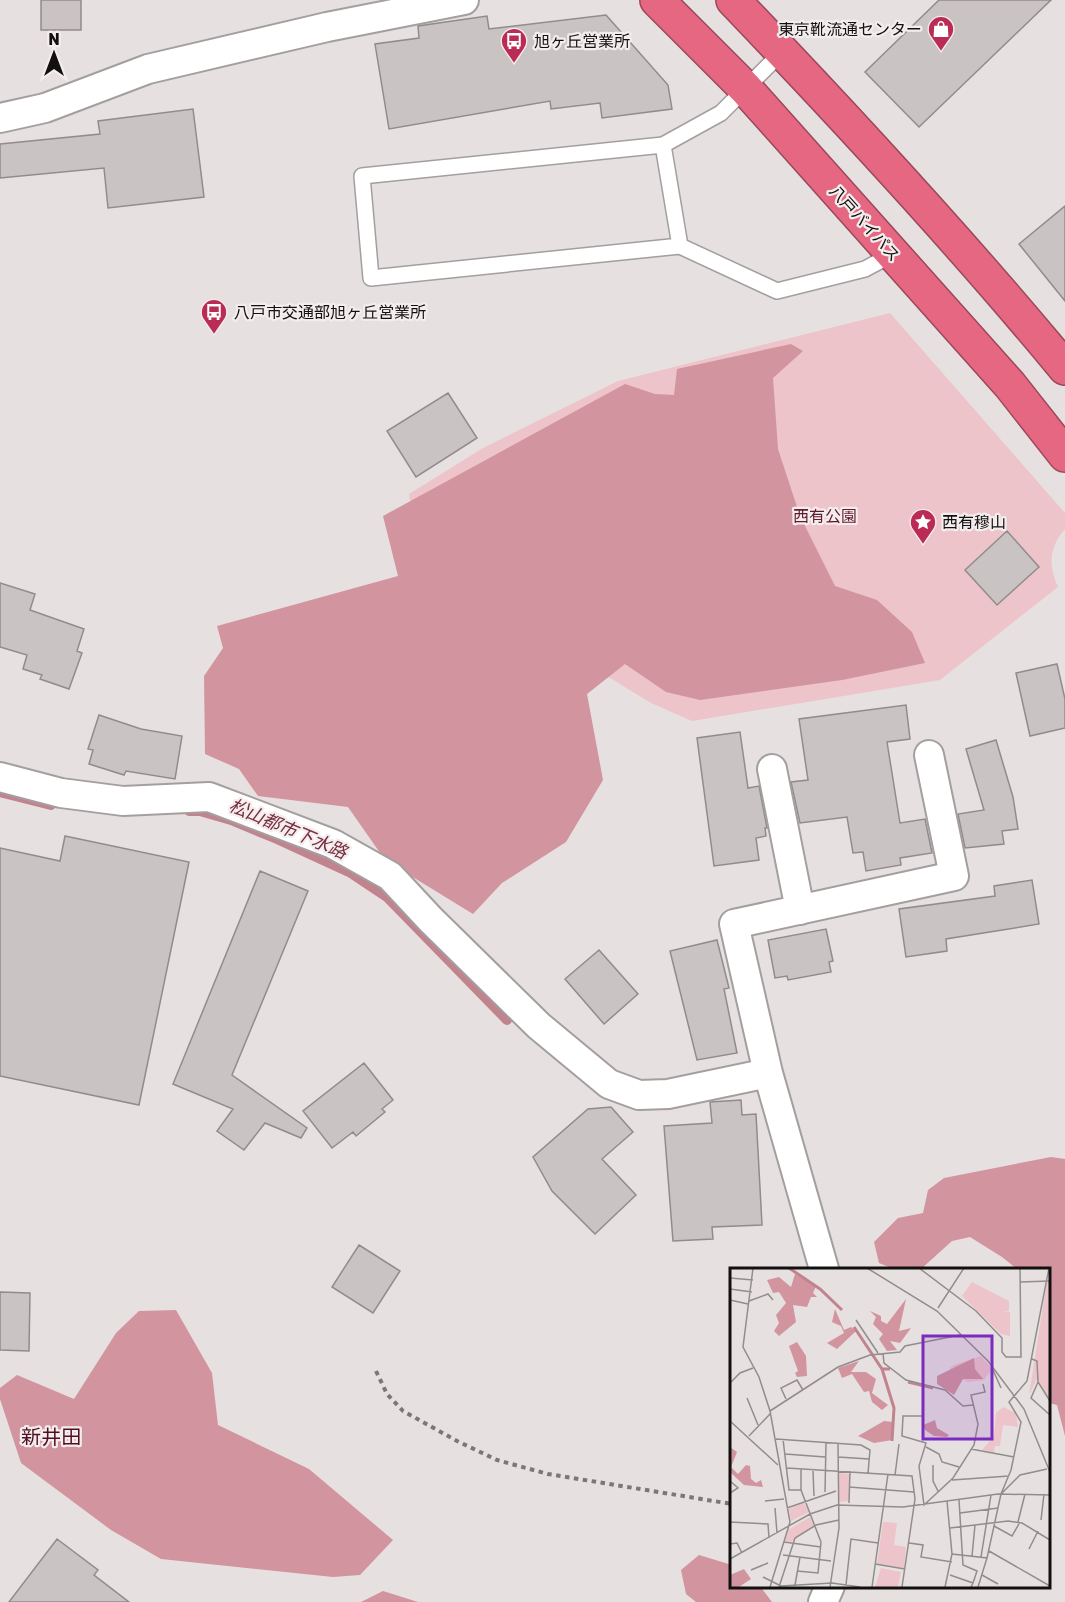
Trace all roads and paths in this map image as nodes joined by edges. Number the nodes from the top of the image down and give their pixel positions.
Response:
1 (464, 0) edge
2 (657, 0) edge
3 (733, 0) edge
4 (783, 51) junction
5 (745, 88) junction
6 (0, 118) edge
7 (663, 145) junction
8 (680, 246) junction
9 (892, 254) junction
10 (1065, 369) edge
11 (1065, 454) edge
12 (929, 755) dead end
13 (772, 769) dead end
14 (0, 777) edge
15 (800, 910) junction
16 (768, 1073) junction
17 (824, 1268) edge
18 (376, 1371) dead end
19 (730, 1504) edge
20 (830, 1587) edge
21 (823, 1602) edge

1 - 6 street
2 - 5 highway, 八戸バイパス
3 - 4 highway
4 - 5 lane
4 - 10 highway
5 - 7 lane
5 - 9 highway, 八戸バイパス
7 - 8 lane
7 - 8 lane
8 - 9 lane
9 - 11 highway, 八戸バイパス
12 - 15 street
13 - 15 street
14 - 16 street
15 - 16 street
16 - 17 street
18 - 19 path
20 - 21 street

